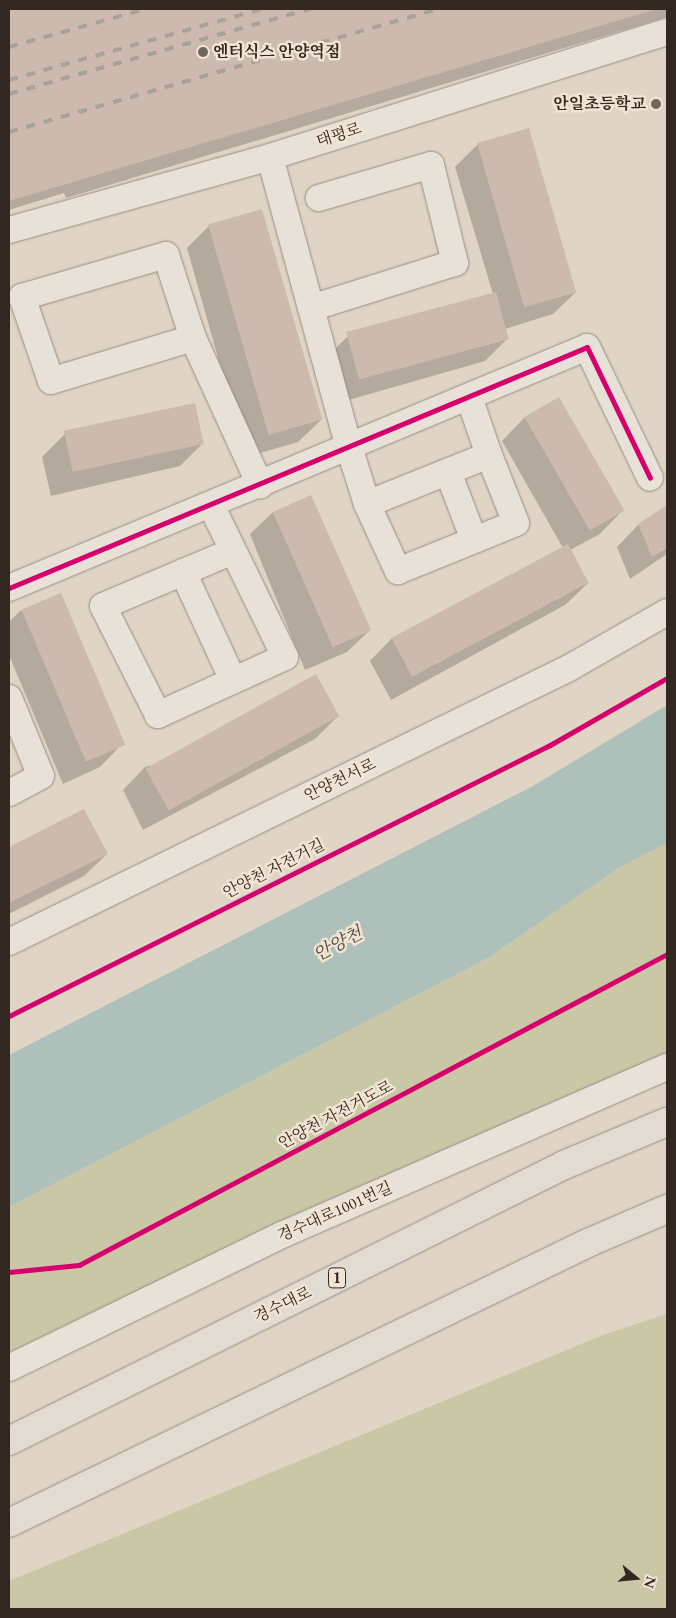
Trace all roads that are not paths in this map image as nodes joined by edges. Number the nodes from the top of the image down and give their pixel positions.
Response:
1 (667, 32) edge
2 (270, 157) junction
3 (319, 198) dead end
4 (9, 230) edge
5 (311, 308) junction
6 (193, 338) junction
7 (469, 397) junction
8 (349, 447) junction
9 (489, 455) junction
10 (448, 472) junction
11 (650, 478) dead end
12 (260, 485) junction
13 (367, 504) junction
14 (210, 505) junction
15 (474, 540) junction
16 (233, 551) junction
17 (183, 572) junction
18 (9, 588) edge
19 (667, 612) edge
20 (234, 680) junction
21 (11, 711) edge
22 (9, 793) edge
23 (9, 942) edge
24 (667, 1067) edge
25 (667, 1122) edge
26 (667, 1209) edge
27 (9, 1368) edge
28 (9, 1441) edge
29 (9, 1522) edge

1 - 2 street, 태평로
2 - 4 street, 태평로
2 - 5 street
3 - 5 street
5 - 8 street
6 - 6 street
6 - 12 street
7 - 8 street
7 - 9 street
7 - 11 street
8 - 12 street
8 - 13 street
9 - 10 street
9 - 15 street
10 - 13 street
10 - 15 street
12 - 14 street
13 - 15 street
14 - 16 street
14 - 18 street
16 - 17 street
16 - 20 street
17 - 20 street
17 - 20 street
19 - 23 street, 안양천서로
21 - 22 street
24 - 27 street, 경수대로1001번길
25 - 28 main road, 경수대로 / 1
26 - 29 main road

